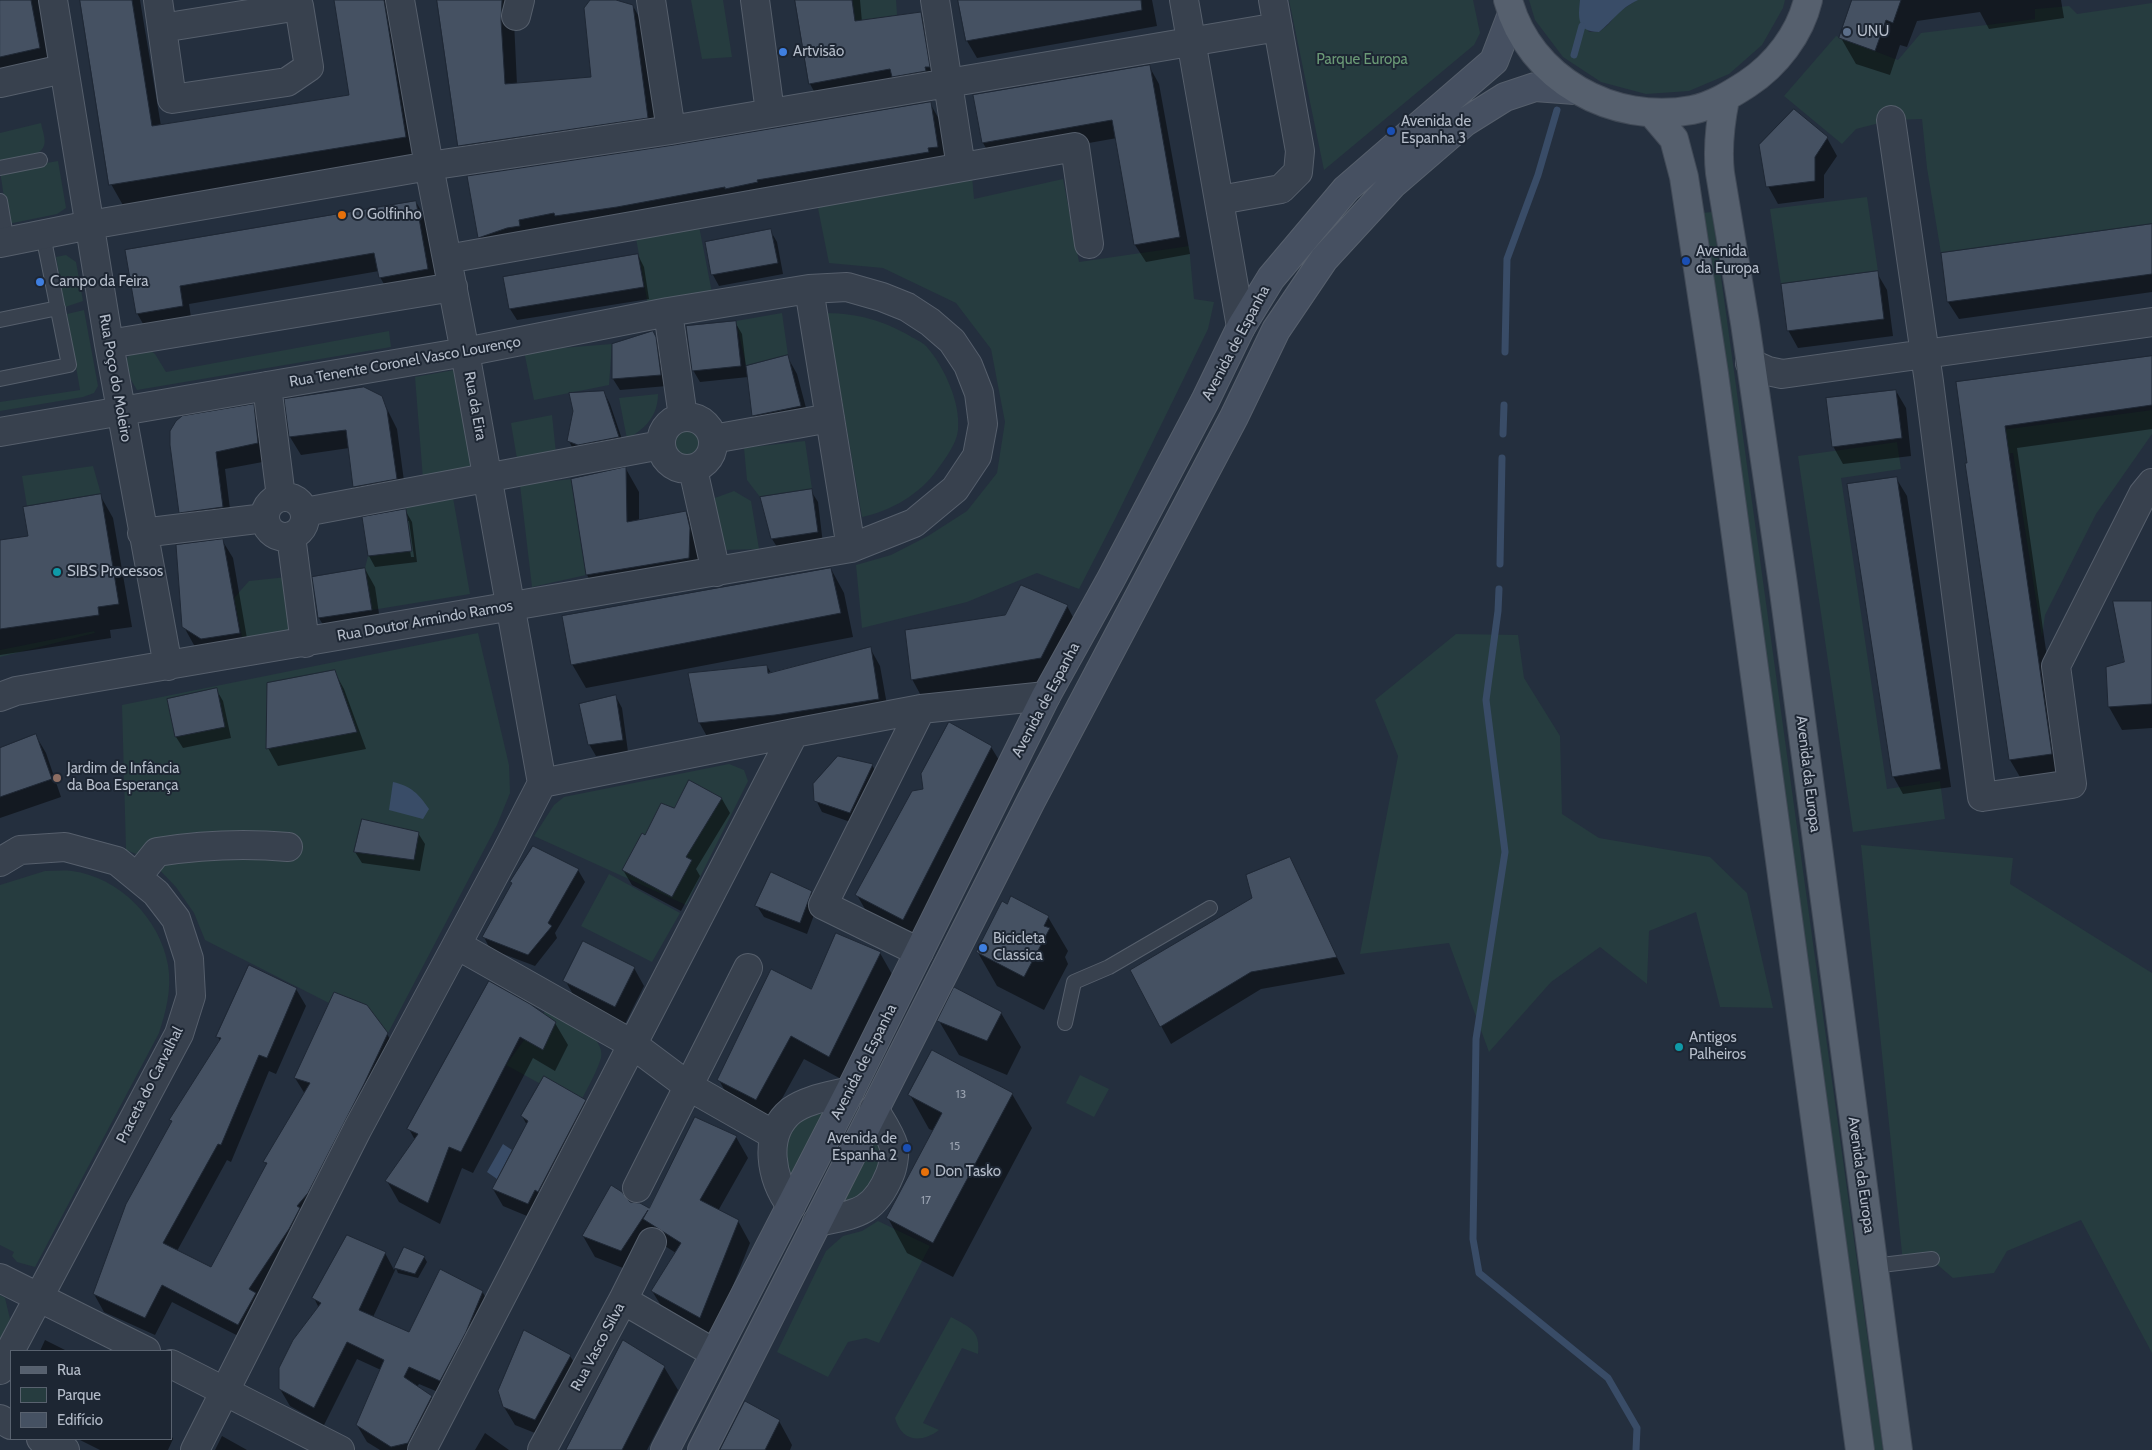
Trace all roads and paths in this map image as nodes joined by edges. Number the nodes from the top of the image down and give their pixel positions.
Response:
1 (53, 0) edge
2 (158, 0) edge
3 (400, 0) edge
4 (651, 0) edge
5 (755, 0) edge
6 (934, 0) edge
7 (1184, 0) edge
8 (1273, 0) edge
9 (1808, 0) edge
10 (1510, 7) edge
11 (1278, 27) junction
12 (162, 28) junction
13 (1191, 42) junction
14 (63, 69) junction
15 (0, 83) edge
16 (947, 84) junction
17 (1575, 90) junction
18 (1724, 99) junction
19 (770, 112) junction
20 (1652, 113) junction
21 (1891, 120) dead end
22 (671, 130) junction
23 (40, 160) dead end
24 (429, 166) junction
25 (961, 167) junction
26 (0, 168) edge
27 (1220, 200) junction
28 (0, 201) edge
29 (90, 225) junction
30 (43, 235) junction
31 (3, 243) edge
32 (1088, 244) dead end
33 (447, 259) junction
34 (453, 287) junction
35 (809, 289) junction
36 (58, 308) junction
37 (668, 312) junction
38 (0, 320) edge
39 (2152, 322) edge
40 (1240, 327) junction
41 (109, 344) junction
42 (465, 352) junction
43 (1925, 354) junction
44 (1750, 363) junction
45 (1782, 374) junction
46 (0, 379) edge
47 (267, 386) junction
48 (1754, 396) junction
49 (120, 410) junction
50 (683, 417) junction
51 (830, 418) junction
52 (0, 432) edge
53 (713, 440) junction
54 (661, 445) junction
55 (694, 469) junction
56 (488, 477) junction
57 (2152, 483) edge
58 (273, 507) junction
59 (305, 512) junction
60 (142, 533) junction
61 (291, 536) junction
62 (851, 548) junction
63 (716, 572) junction
64 (510, 606) junction
65 (305, 643) junction
66 (168, 666) junction
67 (1046, 696) junction
68 (0, 697) edge
69 (921, 710) junction
70 (794, 733) junction
71 (542, 783) junction
72 (288, 848) dead end
73 (0, 862) edge
74 (137, 877) junction
75 (1210, 908) dead end
76 (457, 945) junction
77 (919, 952) junction
78 (748, 968) dead end
79 (1065, 1023) dead end
80 (632, 1044) junction
81 (688, 1086) junction
82 (850, 1091) junction
83 (874, 1109) junction
84 (774, 1135) junction
85 (637, 1188) dead end
86 (791, 1206) junction
87 (817, 1222) junction
88 (652, 1242) dead end
89 (1932, 1260) dead end
90 (1874, 1266) junction
91 (0, 1278) edge
92 (38, 1298) junction
93 (623, 1300) junction
94 (11, 1350) edge
95 (144, 1350) edge
96 (10, 1351) edge
97 (714, 1353) junction
98 (172, 1364) edge
99 (0, 1370) edge
100 (224, 1390) junction
101 (43, 1440) edge
102 (65, 1450) edge
103 (195, 1450) edge
104 (340, 1450) edge
105 (422, 1450) edge
106 (542, 1450) edge
107 (665, 1450) edge
108 (702, 1450) edge
109 (1860, 1450) edge
110 (1898, 1450) edge

1 - 14 street, Rua Poço do Moleiro
2 - 12 street
3 - 24 street, Rua da Eira
4 - 22 street
5 - 19 street
6 - 16 street
7 - 13 street
8 - 11 street
9 - 18 main road
10 - 17 main road
10 - 40 main road, Avenida de Espanha
11 - 13 street
11 - 27 street
12 - 12 street
13 - 16 street
13 - 27 street
14 - 15 street
14 - 29 street, Rua Poço do Moleiro
16 - 19 street
16 - 25 street
17 - 20 main road
17 - 83 main road, Avenida de Espanha
18 - 20 main road
18 - 44 main road, Avenida da Europa
19 - 22 street
20 - 109 main road
21 - 43 street
22 - 24 street
23 - 26 lane
24 - 29 street
24 - 33 street, Rua da Eira
25 - 32 street
25 - 33 street
27 - 40 street
28 - 31 lane
29 - 30 street
29 - 41 street, Rua Poço do Moleiro
30 - 31 street
30 - 36 lane
33 - 34 street, Rua da Eira
34 - 41 street
34 - 42 street, Rua da Eira
35 - 37 street, Rua Tenente Coronel Vasco Lourenço
35 - 51 street
35 - 62 street, Rua Tenente Coronel Vasco Lourenço
36 - 38 lane
36 - 46 lane
37 - 42 street, Rua Tenente Coronel Vasco Lourenço
37 - 50 street
39 - 43 street
40 - 67 main road, Avenida de Espanha
41 - 49 street, Rua Poço do Moleiro
42 - 47 street, Rua Tenente Coronel Vasco Lourenço
42 - 56 street, Rua da Eira
43 - 45 street
43 - 57 street
44 - 45 street
44 - 48 main road, Avenida da Europa
45 - 48 street
47 - 49 street, Rua Tenente Coronel Vasco Lourenço
47 - 58 street
48 - 90 main road, Avenida da Europa
49 - 52 street, Rua Tenente Coronel Vasco Lourenço
49 - 60 street, Rua Poço do Moleiro
50 - 53 street
50 - 54 street
51 - 53 street
51 - 62 street
53 - 55 street
54 - 55 street
54 - 56 street
55 - 63 street
56 - 59 street
56 - 64 street, Rua da Eira
58 - 59 street
58 - 60 street
58 - 61 street
59 - 61 street
60 - 66 street, Rua Poço do Moleiro
61 - 65 street
62 - 63 street, Rua Doutor Armindo Ramos
63 - 64 street, Rua Doutor Armindo Ramos
64 - 65 street, Rua Doutor Armindo Ramos
64 - 71 street, Rua da Eira
65 - 66 street, Rua Doutor Armindo Ramos
66 - 68 street, Rua Doutor Armindo Ramos
67 - 69 street
67 - 77 main road, Avenida de Espanha
69 - 70 street
69 - 77 street
70 - 71 street
70 - 80 street
71 - 76 street
72 - 74 street
73 - 74 street, Praceta do Carvalhal
74 - 92 street, Praceta do Carvalhal
75 - 79 lane
76 - 80 street
76 - 100 street
77 - 82 main road, Avenida de Espanha
78 - 81 street
80 - 81 street
80 - 105 street
81 - 84 street
81 - 85 street
82 - 84 street
82 - 86 main road, Avenida de Espanha
83 - 87 main road, Avenida de Espanha
83 - 87 street
84 - 86 street
86 - 97 main road, Avenida de Espanha
87 - 108 main road, Avenida de Espanha
88 - 93 street, Rua Vasco Silva
89 - 90 lane
90 - 110 main road, Avenida da Europa
91 - 92 street
92 - 94 street, Praceta do Carvalhal
92 - 95 street
93 - 97 street
93 - 106 street, Rua Vasco Silva
96 - 99 street, Praceta do Carvalhal
97 - 107 main road, Avenida de Espanha
98 - 100 street
100 - 103 street
100 - 104 street
101 - 102 street

